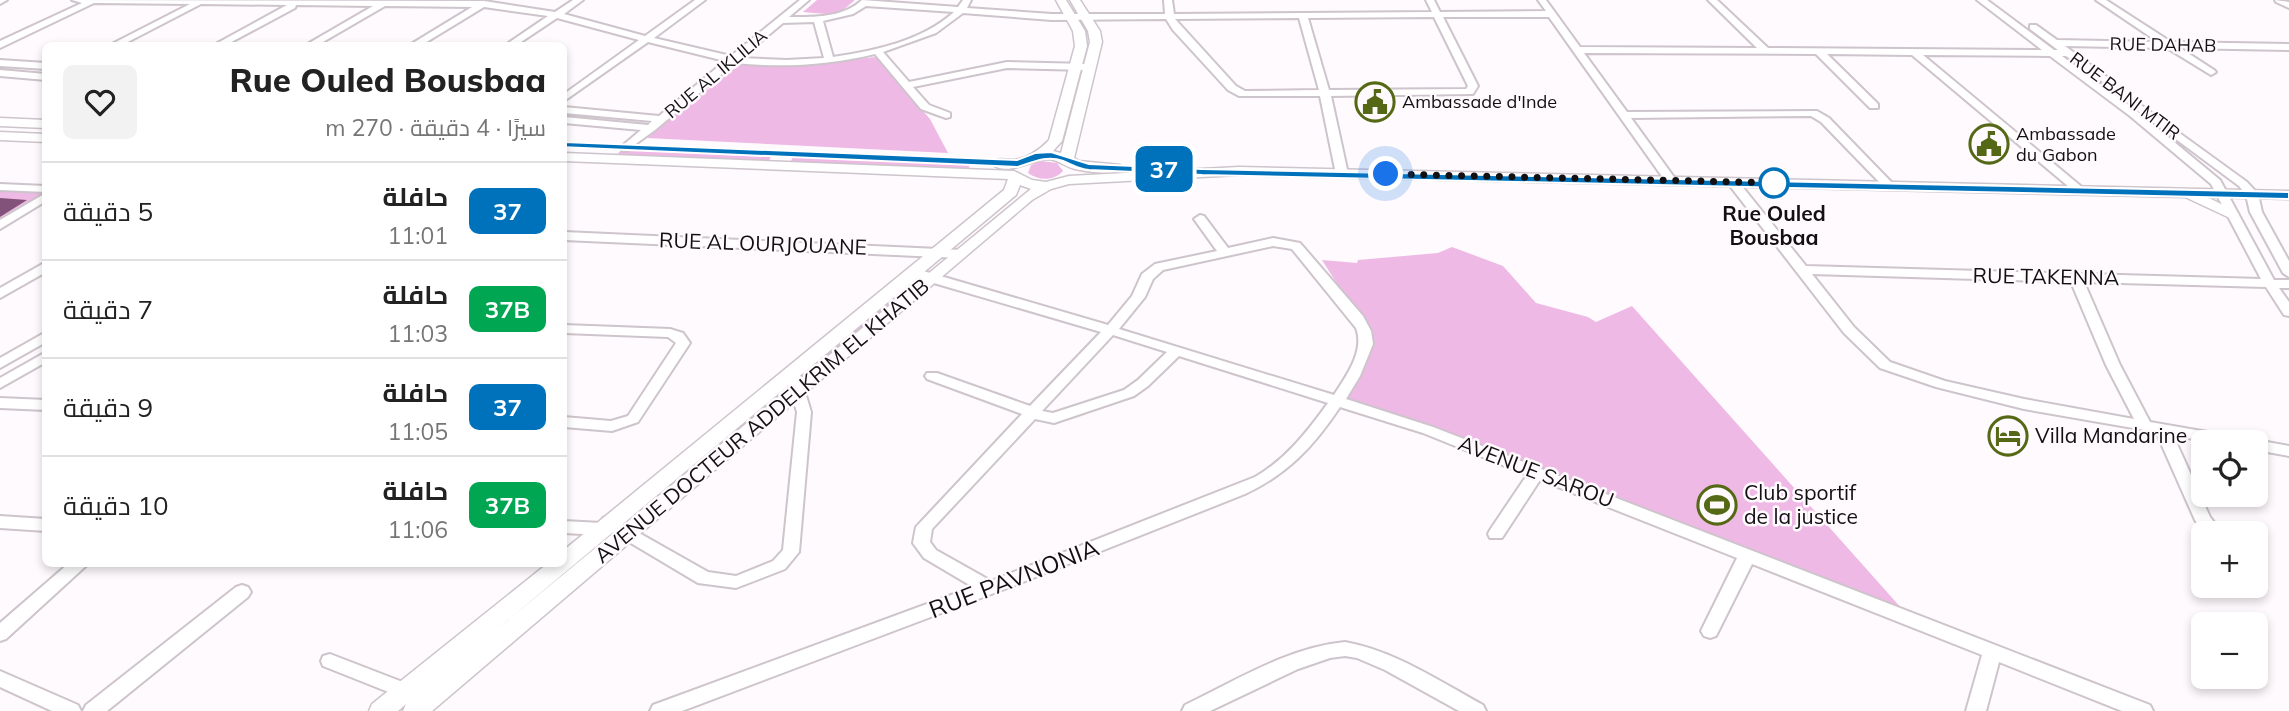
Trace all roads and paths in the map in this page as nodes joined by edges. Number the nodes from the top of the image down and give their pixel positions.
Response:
1 (76, 0) edge
2 (93, 0) edge
3 (579, 0) edge
4 (701, 0) edge
5 (805, 0) edge
6 (967, 0) edge
7 (1061, 0) edge
8 (1075, 0) edge
9 (1168, 0) edge
10 (1430, 0) edge
11 (1542, 0) edge
12 (1712, 0) edge
13 (1980, 0) edge
14 (1995, 0) edge
15 (2100, 0) edge
16 (2279, 0) edge
17 (202, 1) edge
18 (300, 2) edge
19 (487, 2) edge
20 (867, 2) edge
21 (384, 3) junction
22 (2289, 5) edge
23 (961, 10) junction
24 (557, 13) junction
25 (1553, 15) junction
26 (1170, 16) junction
27 (1303, 16) junction
28 (1440, 16) junction
29 (1071, 17) junction
30 (1086, 17) junction
31 (818, 19) junction
32 (781, 20) junction
33 (648, 38) junction
34 (120, 42) edge
35 (224, 42) edge
36 (315, 42) edge
37 (419, 42) edge
38 (514, 42) edge
39 (0, 45) edge
40 (2168, 45) junction
41 (2289, 47) edge
42 (2053, 48) junction
43 (1579, 50) junction
44 (877, 51) junction
45 (1765, 51) junction
46 (1818, 51) junction
47 (1913, 52) junction
48 (829, 59) junction
49 (733, 60) junction
50 (0, 63) edge
51 (42, 66) edge
52 (1074, 67) junction
53 (1091, 67) junction
54 (2211, 72) dead end
55 (0, 74) edge
56 (42, 77) edge
57 (907, 85) junction
58 (1325, 94) junction
59 (567, 96) edge
60 (1874, 106) dead end
61 (567, 110) edge
62 (946, 115) dead end
63 (1624, 115) junction
64 (662, 119) junction
65 (567, 120) edge
66 (0, 122) edge
67 (42, 124) edge
68 (651, 128) junction
69 (0, 136) edge
70 (42, 138) edge
71 (567, 145) edge
72 (626, 148) junction
73 (1042, 155) junction
74 (567, 157) edge
75 (1072, 162) junction
76 (1016, 172) junction
77 (1202, 172) junction
78 (1342, 174) junction
79 (1069, 180) junction
80 (1670, 180) junction
81 (1733, 182) junction
82 (1046, 186) junction
83 (1889, 186) junction
84 (0, 187) edge
85 (42, 189) edge
86 (2079, 190) junction
87 (2172, 192) junction
88 (2222, 193) junction
89 (2252, 194) junction
90 (2289, 195) edge
91 (42, 199) edge
92 (2232, 215) junction
93 (1200, 219) dead end
94 (0, 225) edge
95 (567, 236) edge
96 (940, 252) junction
97 (1224, 252) junction
98 (961, 254) junction
99 (42, 268) edge
100 (1803, 270) junction
101 (2289, 273) edge
102 (924, 275) junction
103 (2076, 278) junction
104 (2268, 281) junction
105 (2289, 284) edge
106 (0, 294) edge
107 (2289, 312) edge
108 (567, 329) edge
109 (1110, 330) junction
110 (42, 338) edge
111 (28, 347) junction
112 (42, 349) edge
113 (1177, 351) junction
114 (42, 358) edge
115 (0, 364) edge
116 (932, 376) dead end
117 (796, 381) junction
118 (0, 384) edge
119 (1337, 401) junction
120 (0, 403) edge
121 (42, 405) edge
122 (1034, 413) junction
123 (567, 422) edge
124 (2145, 426) junction
125 (2162, 429) junction
126 (2191, 434) edge
127 (2268, 447) edge
128 (2289, 451) edge
129 (1536, 474) junction
130 (2204, 521) edge
131 (0, 522) edge
132 (42, 525) edge
133 (605, 526) junction
134 (567, 527) edge
135 (629, 532) junction
136 (1496, 534) dead end
137 (1747, 556) junction
138 (567, 558) edge
139 (76, 567) edge
140 (557, 567) edge
141 (989, 588) junction
142 (242, 592) dead end
143 (1710, 631) dead end
144 (0, 634) edge
145 (1992, 653) junction
146 (330, 661) dead end
147 (0, 679) edge
148 (410, 701) edge
149 (71, 711) edge
150 (93, 711) edge
151 (381, 711) edge
152 (660, 711) edge
153 (1192, 711) edge
154 (1476, 711) edge
155 (1976, 711) edge
156 (2143, 711) edge

1 - 2 street
2 - 17 street
2 - 39 street
3 - 24 street
4 - 33 street
5 - 32 street, RUE AL IKLILIA
6 - 23 street
7 - 29 main road
8 - 30 main road
9 - 26 street
10 - 28 street
11 - 25 street
12 - 45 street
13 - 42 street, RUE BANI MTIR
14 - 42 street, RUE BANI MTIR
15 - 40 street
16 - 22 street
17 - 18 street
17 - 34 street
18 - 21 street
18 - 35 street
19 - 21 street
19 - 24 street
19 - 37 street
20 - 23 street
20 - 31 street
21 - 36 street
23 - 29 street
23 - 44 street
24 - 33 street
24 - 38 street
25 - 28 street
25 - 43 street
26 - 27 street
26 - 30 street
26 - 58 street
27 - 28 street
27 - 58 street
28 - 58 street
29 - 30 street
29 - 52 main road
30 - 53 main road
31 - 32 street
31 - 48 street
32 - 49 street, RUE AL IKLILIA
33 - 49 street
33 - 59 street
40 - 41 street, RUE DAHAB
40 - 42 street, RUE DAHAB
40 - 54 street
42 - 47 street, RUE DAHAB
42 - 88 street, RUE BANI MTIR
42 - 89 street, RUE BANI MTIR
43 - 45 street, RUE DAHAB
43 - 63 street
44 - 48 street
44 - 57 street
45 - 46 street, RUE DAHAB
46 - 47 street, RUE DAHAB
46 - 60 street
47 - 86 street
48 - 49 street
49 - 64 street, RUE AL IKLILIA
50 - 51 street
52 - 53 street
52 - 57 street
52 - 73 main road
53 - 75 main road
55 - 56 street
57 - 62 street
58 - 78 street
61 - 64 street
63 - 80 street
63 - 83 street
64 - 68 street, RUE AL IKLILIA
65 - 68 street
66 - 67 main road
68 - 72 street, RUE AL IKLILIA
69 - 70 main road
71 - 72 main road
72 - 76 main road
73 - 75 main road
73 - 76 main road
74 - 76 main road
75 - 77 main road
75 - 79 main road
76 - 82 main road
76 - 96 main road
77 - 78 main road
77 - 79 main road
78 - 80 main road
79 - 82 main road
80 - 81 main road
81 - 83 main road
81 - 100 street
82 - 98 main road, AVENUE DOCTEUR ADDELKRIM EL KHATIB
83 - 86 main road
84 - 85 street
86 - 87 main road
87 - 88 main road
87 - 92 main road
88 - 89 main road
88 - 92 street, RUE BANI MTIR
89 - 90 main road
89 - 101 street
91 - 94 street
92 - 104 street, RUE BANI MTIR
93 - 97 street
95 - 96 street, RUE AL OURJOUANE
96 - 98 street, RUE AL OURJOUANE
96 - 102 main road
97 - 109 street
97 - 119 street, RUE PAVNONIA
98 - 102 main road, AVENUE DOCTEUR ADDELKRIM EL KHATIB
99 - 106 street
100 - 103 street, RUE TAKENNA
100 - 124 street
102 - 109 street, AVENUE SAROU
102 - 117 main road, AVENUE DOCTEUR ADDELKRIM EL KHATIB
103 - 104 street, RUE TAKENNA
103 - 124 street
104 - 105 street, RUE TAKENNA
104 - 107 street, RUE BANI MTIR
108 - 123 street
109 - 113 street, AVENUE SAROU
109 - 122 street
110 - 111 street
111 - 112 street
111 - 115 street
113 - 119 street, AVENUE SAROU
113 - 122 street
114 - 118 street
116 - 122 street
117 - 133 main road
117 - 135 main road, AVENUE DOCTEUR ADDELKRIM EL KHATIB
117 - 135 street
119 - 129 street, AVENUE SAROU
119 - 141 street, RUE PAVNONIA
120 - 121 street
122 - 141 street
124 - 125 street
125 - 126 street
125 - 130 street
127 - 128 street
129 - 136 street
129 - 137 street, AVENUE SAROU
131 - 132 street
133 - 134 street
133 - 135 street
133 - 138 main road
135 - 148 main road, AVENUE DOCTEUR ADDELKRIM EL KHATIB
137 - 143 street
137 - 145 street, AVENUE SAROU
139 - 144 street
140 - 148 main road
141 - 152 street, RUE PAVNONIA
142 - 150 street
145 - 155 street
145 - 156 street, AVENUE SAROU
146 - 148 street
147 - 149 street
148 - 151 main road
153 - 154 street

